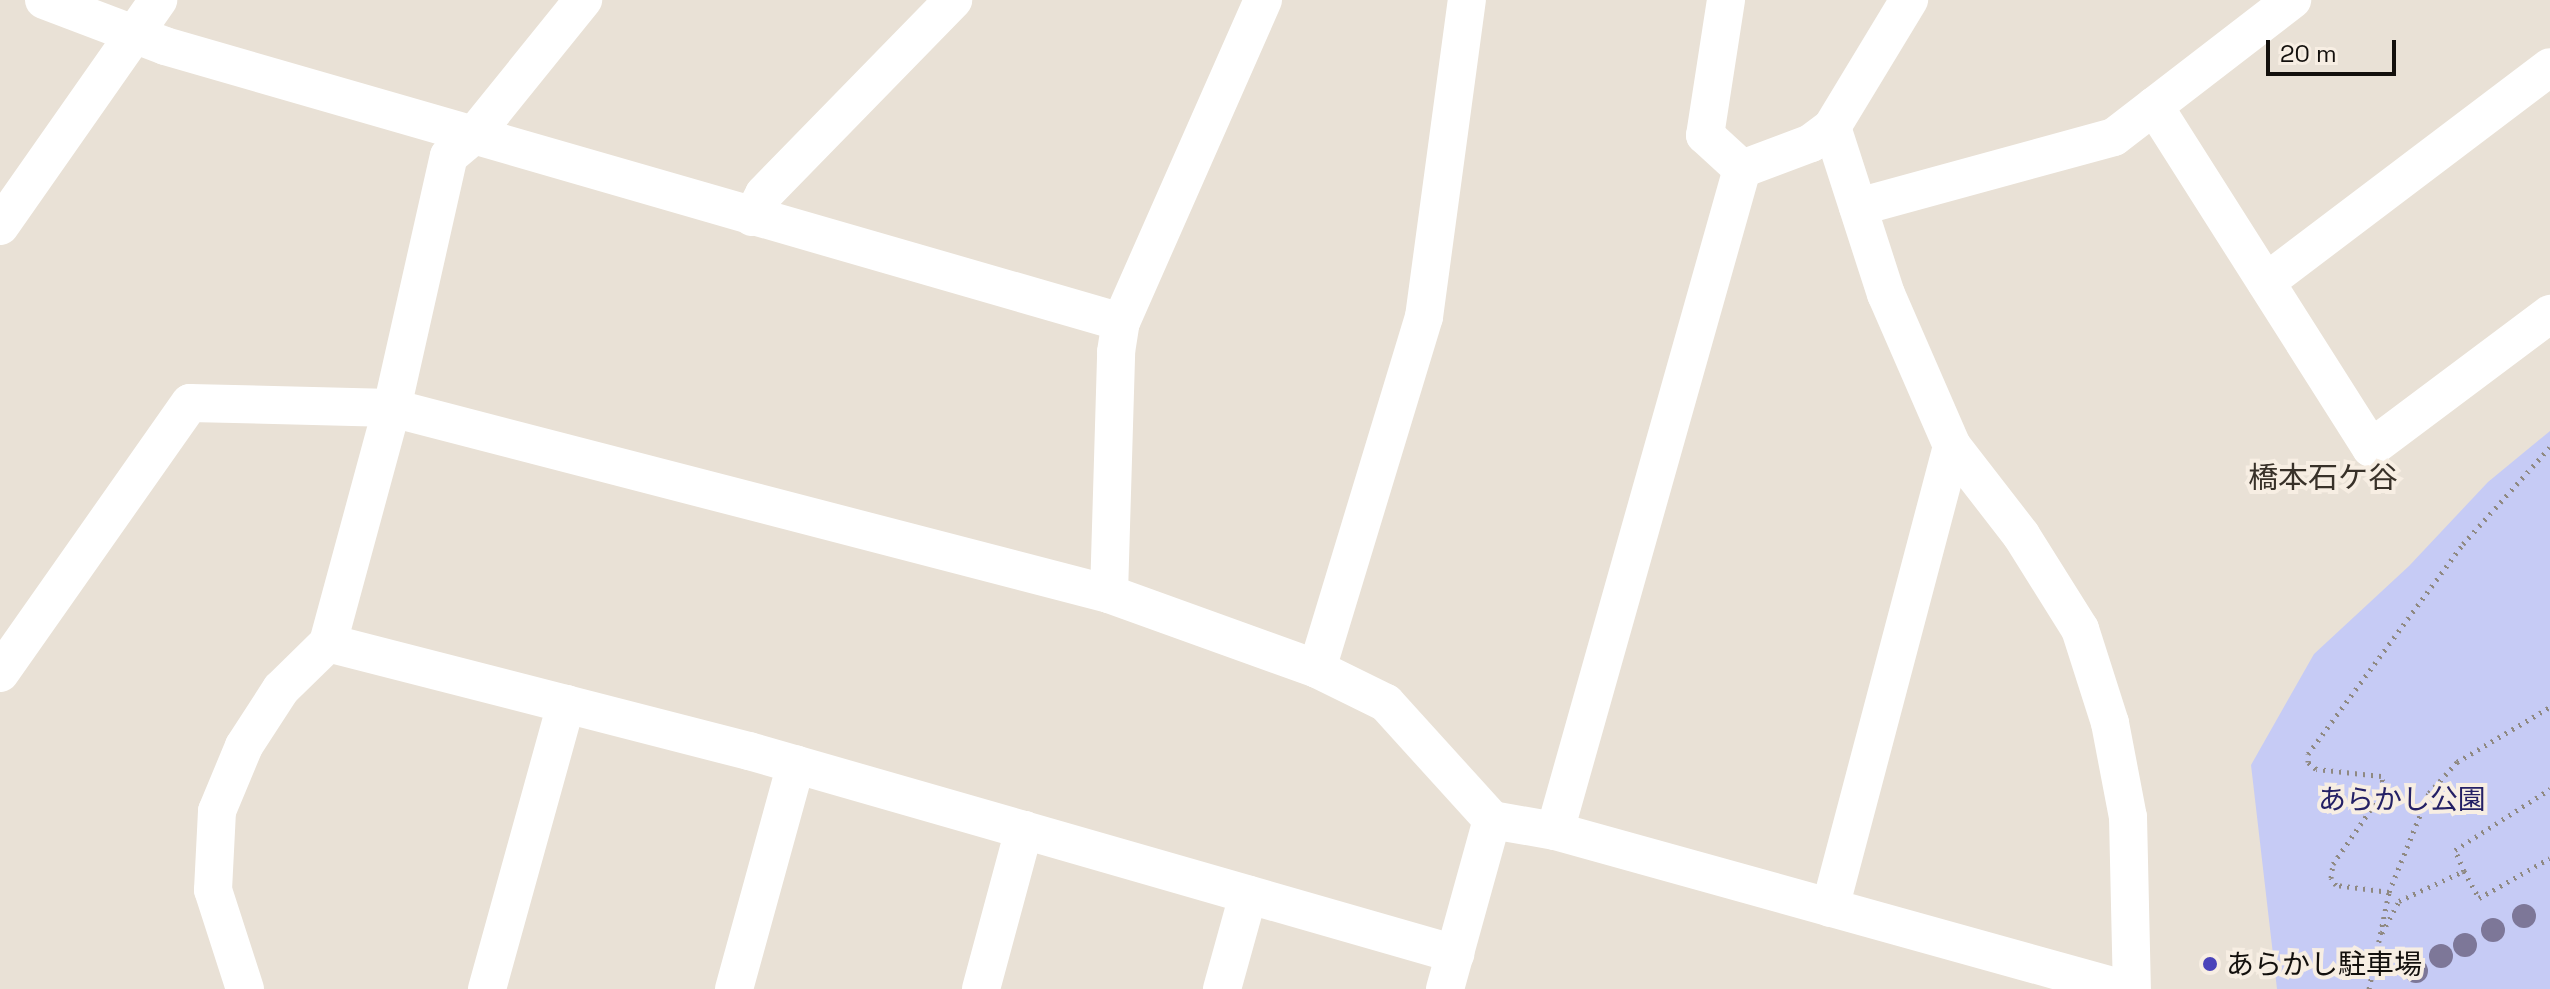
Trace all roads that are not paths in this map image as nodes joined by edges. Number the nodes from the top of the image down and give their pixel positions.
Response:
1 (44, 0) edge
2 (158, 0) edge
3 (583, 0) edge
4 (953, 0) edge
5 (1263, 0) edge
6 (1467, 0) edge
7 (1726, 0) edge
8 (1909, 0) edge
9 (2292, 0) edge
10 (132, 33) junction
11 (2550, 67) edge
12 (2154, 106) junction
13 (1832, 127) junction
14 (474, 135) junction
15 (1742, 169) junction
16 (1858, 207) junction
17 (752, 217) junction
18 (0, 226) edge
19 (2266, 282) junction
20 (2550, 314) edge
21 (1121, 322) junction
22 (392, 408) junction
23 (1952, 446) junction
24 (1109, 594) junction
25 (328, 643) junction
26 (1317, 669) junction
27 (0, 673) edge
28 (566, 704) junction
29 (796, 764) junction
30 (1492, 820) junction
31 (1024, 830) junction
32 (1555, 831) junction
33 (1248, 895) junction
34 (1830, 908) junction
35 (1450, 972) edge
36 (245, 989) edge
37 (487, 989) edge
38 (734, 989) edge
39 (981, 989) edge
40 (1222, 989) edge
41 (2123, 989) edge
42 (2132, 989) edge

1 - 10 street
2 - 10 street
3 - 14 street
4 - 17 street
5 - 21 street
6 - 26 street
7 - 15 street
8 - 13 street
9 - 12 street
10 - 14 street
10 - 18 street
11 - 19 street
12 - 16 street
12 - 19 street
13 - 15 street
13 - 16 street
14 - 17 street
14 - 22 street
15 - 32 street
16 - 23 street
17 - 21 street
19 - 20 street
21 - 24 street
22 - 24 street
22 - 25 street
22 - 27 street
23 - 34 street
23 - 42 street
24 - 26 street
25 - 28 street
25 - 36 street
26 - 30 street
28 - 29 street
28 - 37 street
29 - 31 street
29 - 38 street
30 - 32 street
30 - 35 street
31 - 33 street
31 - 39 street
32 - 34 street
33 - 35 street
33 - 40 street
34 - 41 street

